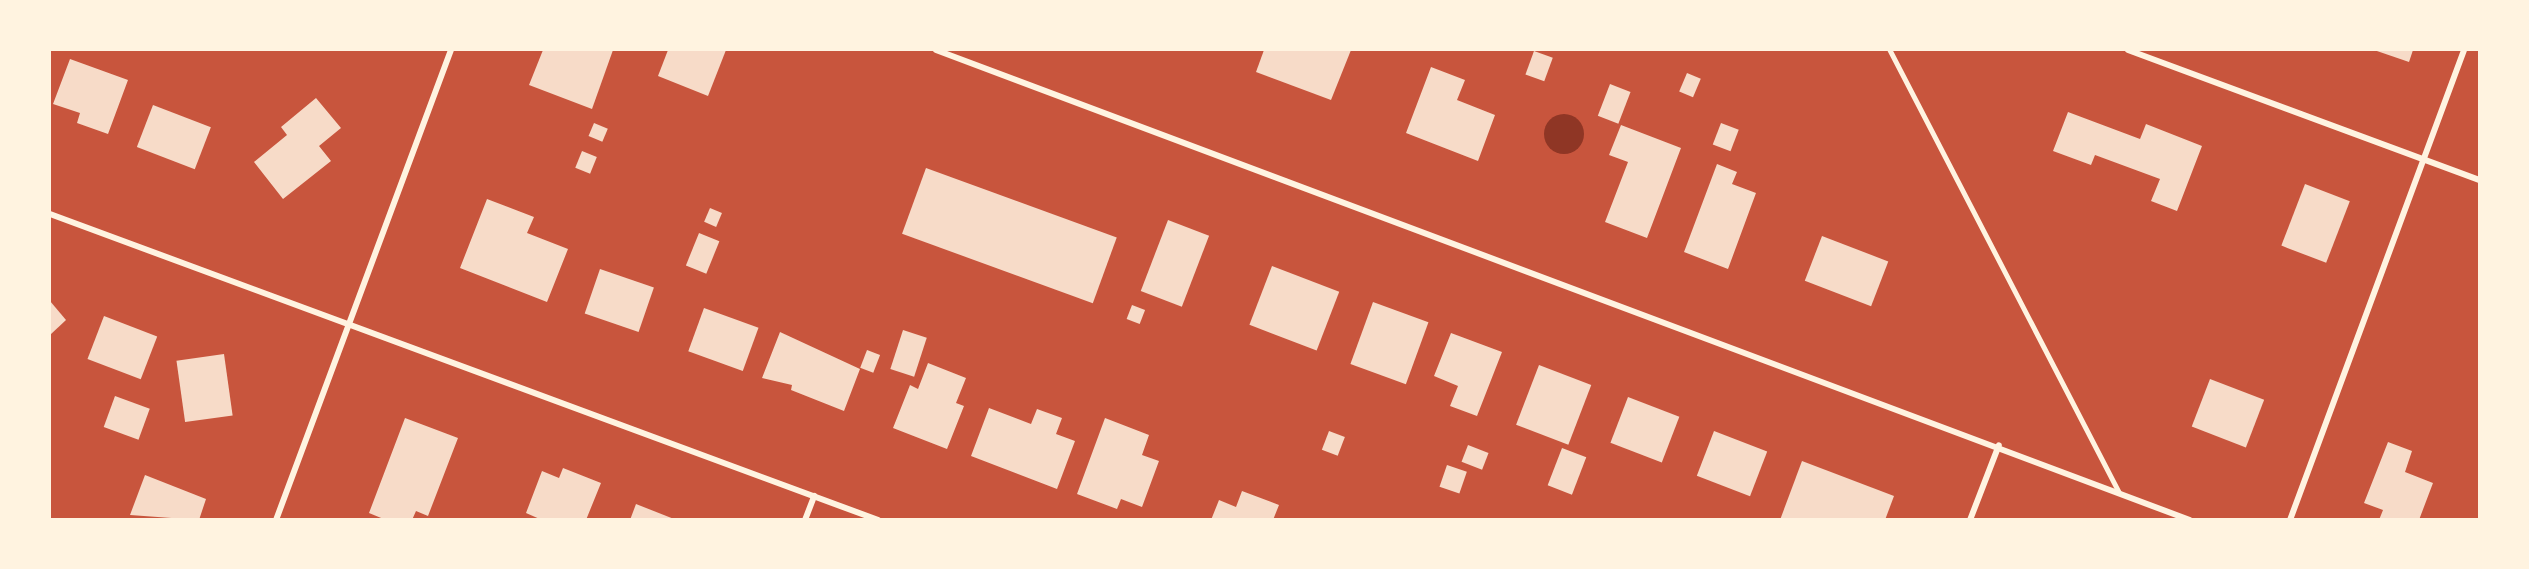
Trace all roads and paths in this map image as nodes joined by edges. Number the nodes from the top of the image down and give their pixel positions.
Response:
1 (451, 50) edge
2 (936, 50) edge
3 (1890, 50) edge
4 (2128, 50) edge
5 (2464, 50) edge
6 (2423, 159) junction
7 (2480, 180) edge
8 (50, 214) edge
9 (349, 322) junction
10 (1999, 445) junction
11 (2119, 491) junction
12 (814, 496) junction
13 (276, 519) edge
14 (805, 519) edge
15 (878, 519) edge
16 (1970, 519) edge
17 (2189, 519) edge
18 (2290, 519) edge

1 - 9 street
2 - 10 street
3 - 11 lane
4 - 6 street
5 - 6 street
6 - 7 street
6 - 18 street
8 - 9 street
9 - 12 street
9 - 13 street
10 - 11 street
10 - 16 street
11 - 17 street
12 - 14 street
12 - 15 street

